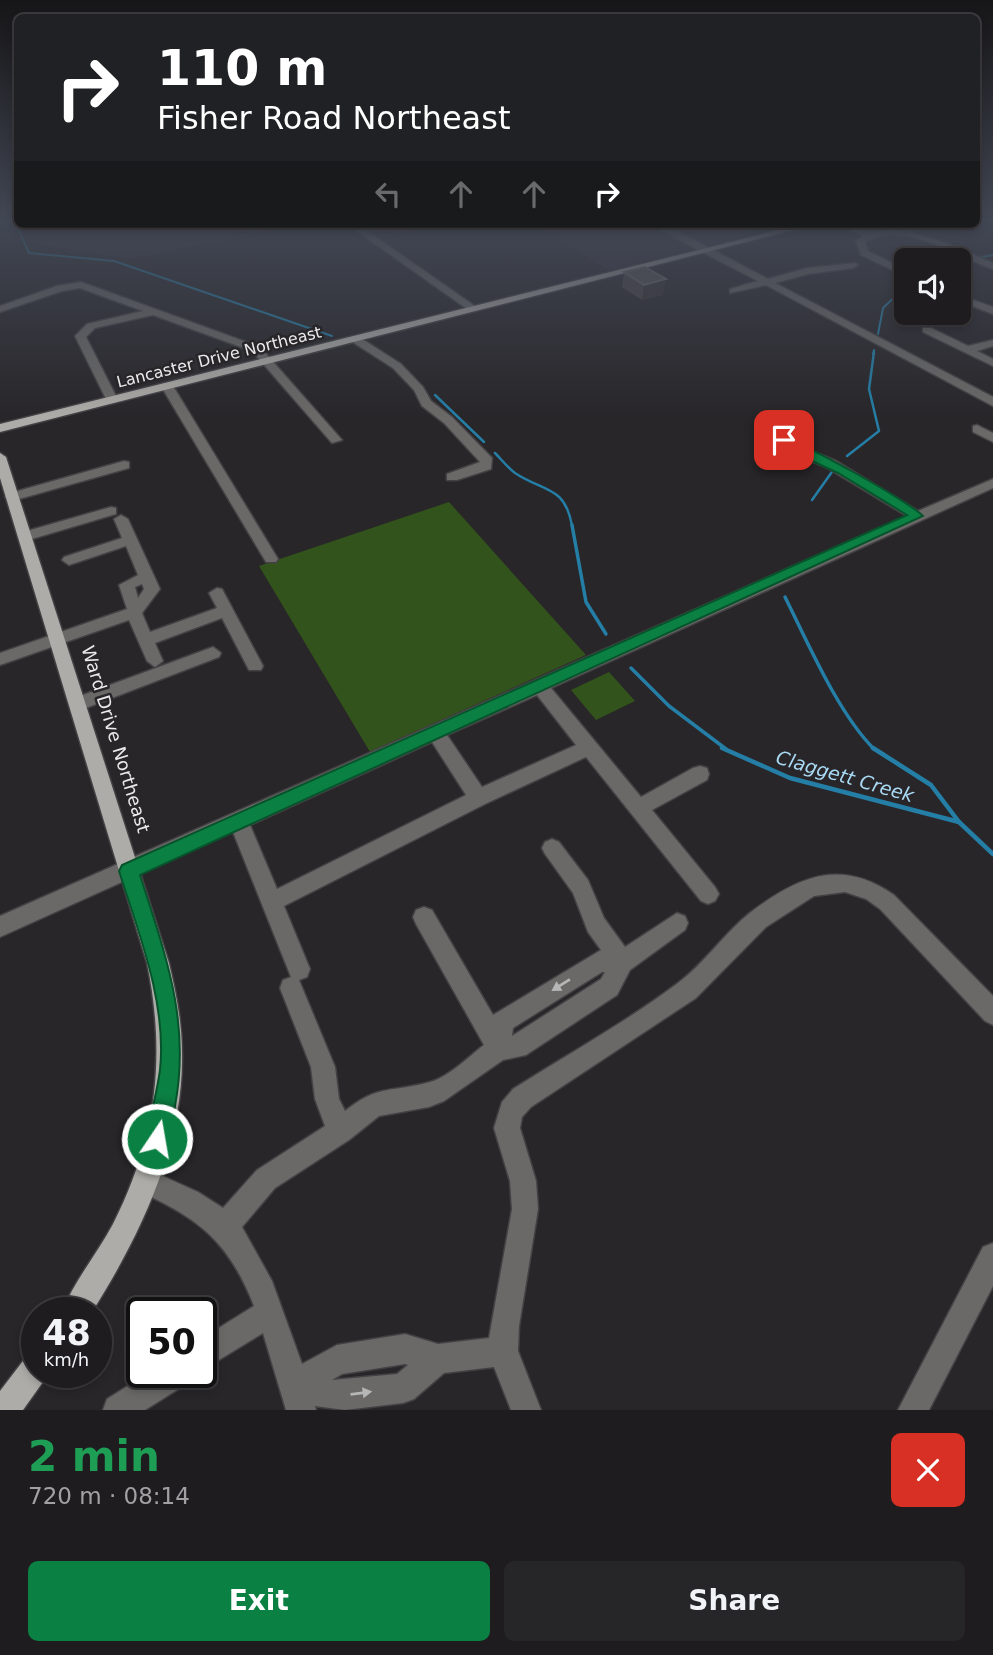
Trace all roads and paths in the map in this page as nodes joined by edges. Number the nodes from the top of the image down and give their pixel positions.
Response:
1 (440, 286) edge
2 (566, 286) edge
3 (752, 286) edge
4 (773, 286) edge
5 (733, 291) dead end
6 (971, 303) edge
7 (0, 309) edge
8 (474, 309) junction
9 (154, 311) junction
10 (993, 311) edge
11 (927, 330) dead end
12 (355, 339) junction
13 (993, 343) edge
14 (966, 350) junction
15 (269, 361) junction
16 (993, 363) edge
17 (167, 386) junction
18 (112, 400) junction
19 (993, 402) edge
20 (0, 428) edge
21 (766, 428) dead end
22 (977, 429) dead end
23 (993, 438) edge
24 (336, 440) dead end
25 (0, 457) edge
26 (124, 465) dead end
27 (452, 477) dead end
28 (993, 483) edge
29 (12, 497) junction
30 (916, 516) junction
31 (25, 536) junction
32 (130, 540) junction
33 (271, 559) dead end
34 (69, 560) dead end
35 (217, 593) dead end
36 (135, 609) junction
37 (226, 611) junction
38 (57, 640) junction
39 (146, 640) junction
40 (213, 653) dead end
41 (0, 659) edge
42 (155, 661) dead end
43 (255, 666) dead end
44 (540, 686) junction
45 (78, 704) junction
46 (436, 733) junction
47 (589, 747) junction
48 (700, 774) dead end
49 (478, 798) junction
50 (638, 808) junction
51 (239, 822) junction
52 (552, 848) dead end
53 (129, 871) junction
54 (708, 894) dead end
55 (272, 902) junction
56 (424, 917) dead end
57 (677, 923) dead end
58 (0, 927) edge
59 (622, 962) junction
60 (993, 1013) edge
61 (499, 1049) junction
62 (340, 1131) junction
63 (147, 1182) junction
64 (224, 1227) junction
65 (993, 1257) edge
66 (87, 1297) edge
67 (269, 1313) junction
68 (217, 1346) edge
69 (503, 1351) junction
70 (21, 1388) edge
71 (152, 1388) edge
72 (298, 1398) edge
73 (4, 1410) edge
74 (118, 1410) edge
75 (526, 1410) edge
76 (913, 1410) edge

1 - 8 street
2 - 8 main road, Lancaster Drive Northeast
3 - 5 street
4 - 19 street
6 - 10 street
7 - 9 street
8 - 12 main road, Lancaster Drive Northeast
9 - 15 street
9 - 18 street
11 - 14 street
12 - 15 main road, Lancaster Drive Northeast
12 - 27 street
13 - 14 street
14 - 16 street
15 - 17 main road, Lancaster Drive Northeast
15 - 24 street
17 - 18 main road, Lancaster Drive Northeast
17 - 33 street
18 - 20 main road, Lancaster Drive Northeast
21 - 30 street
22 - 23 street
25 - 29 main road, Ward Drive Northeast
26 - 29 street
28 - 30 street
29 - 31 main road, Ward Drive Northeast
30 - 44 street
31 - 32 street
31 - 38 main road, Ward Drive Northeast
32 - 34 street
32 - 36 street
35 - 37 street
36 - 38 street
36 - 39 street
37 - 39 street
37 - 43 street
38 - 41 street
38 - 45 main road, Ward Drive Northeast
39 - 42 street
40 - 45 street
44 - 46 street
44 - 47 street
45 - 53 main road, Ward Drive Northeast
46 - 49 street
46 - 51 street
47 - 49 street
47 - 50 street
48 - 50 street
49 - 55 street
50 - 54 street
51 - 53 street
51 - 55 street
52 - 59 street
53 - 58 street
53 - 63 main road, Ward Drive Northeast
55 - 62 street
56 - 61 street
57 - 59 street
59 - 61 street
60 - 69 street
61 - 62 street
62 - 64 street
63 - 64 street
63 - 66 main road, Ward Drive Northeast
64 - 67 street
65 - 76 street
67 - 68 street
67 - 72 street
69 - 72 street
69 - 75 street
70 - 73 main road
71 - 74 street

